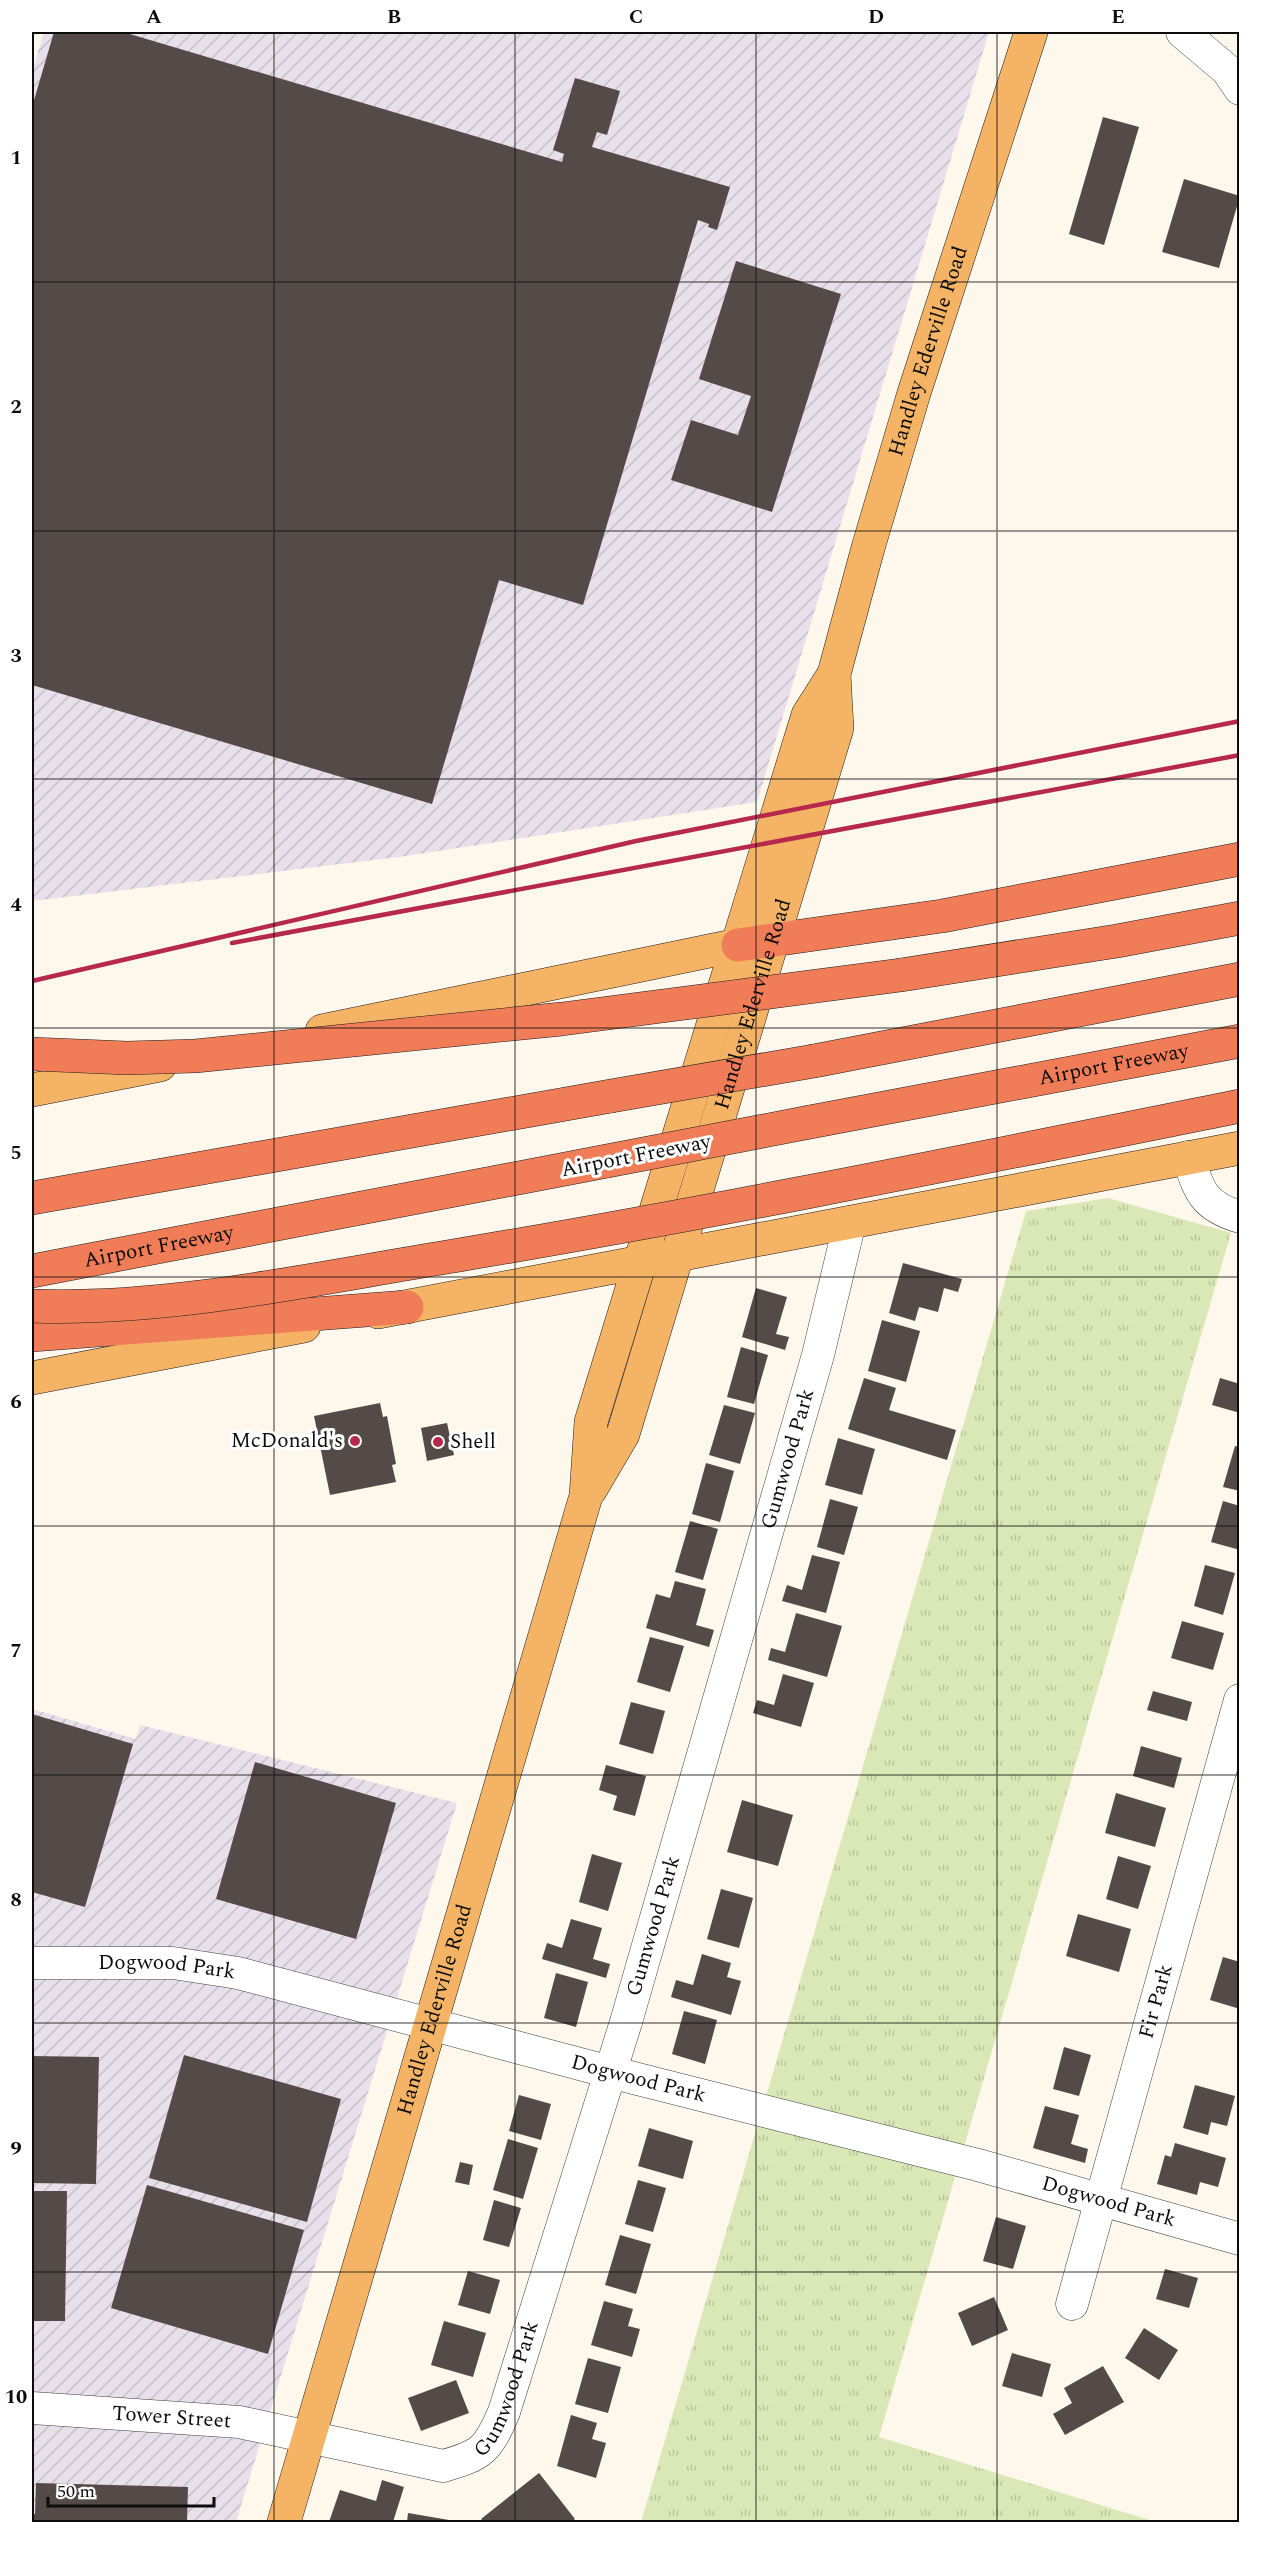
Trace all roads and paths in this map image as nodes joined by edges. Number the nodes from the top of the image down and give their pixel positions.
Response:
1 (1032, 32) edge
2 (1182, 32) edge
3 (1239, 89) edge
4 (834, 674) junction
5 (1239, 859) edge
6 (1239, 918) edge
7 (772, 940) junction
8 (738, 945) junction
9 (1239, 979) edge
10 (1239, 1041) edge
11 (32, 1054) edge
12 (32, 1090) edge
13 (1239, 1106) edge
14 (1239, 1148) edge
15 (1188, 1157) junction
16 (32, 1198) edge
17 (1239, 1217) edge
18 (849, 1222) junction
19 (677, 1255) junction
20 (642, 1261) junction
21 (32, 1271) edge
22 (32, 1306) edge
23 (407, 1307) junction
24 (32, 1335) edge
25 (32, 1378) edge
26 (586, 1496) junction
27 (1239, 1700) edge
28 (32, 1963) edge
29 (431, 2025) junction
30 (610, 2072) junction
31 (1101, 2199) junction
32 (1239, 2239) edge
33 (1072, 2304) dead end
34 (32, 2408) edge
35 (310, 2437) junction
36 (284, 2523) edge

1 - 4 main road, Handley Ederville Road
2 - 3 street
4 - 7 main road, Handley Ederville Road
4 - 8 main road, Handley Ederville Road
5 - 7 highway
6 - 11 highway, bridge
7 - 8 highway
7 - 19 main road, Handley Ederville Road
8 - 12 main road
8 - 20 main road, Handley Ederville Road
9 - 16 highway, bridge
10 - 21 highway, Airport Freeway, bridge
13 - 22 highway, bridge
14 - 15 main road
15 - 17 street
15 - 18 main road
18 - 19 main road
18 - 30 street, Gumwood Park
19 - 20 main road
19 - 26 main road, Handley Ederville Road
20 - 23 main road
20 - 26 main road, Handley Ederville Road
23 - 24 highway
23 - 25 main road
26 - 29 main road, Handley Ederville Road
27 - 31 street, Fir Park
28 - 29 street, Dogwood Park
29 - 30 street, Dogwood Park
29 - 35 main road, Handley Ederville Road
30 - 31 street, Dogwood Park
30 - 35 street, Gumwood Park
31 - 32 street, Dogwood Park
31 - 33 street, Fir Park
34 - 35 street, Tower Street
35 - 36 main road, Handley Ederville Road

